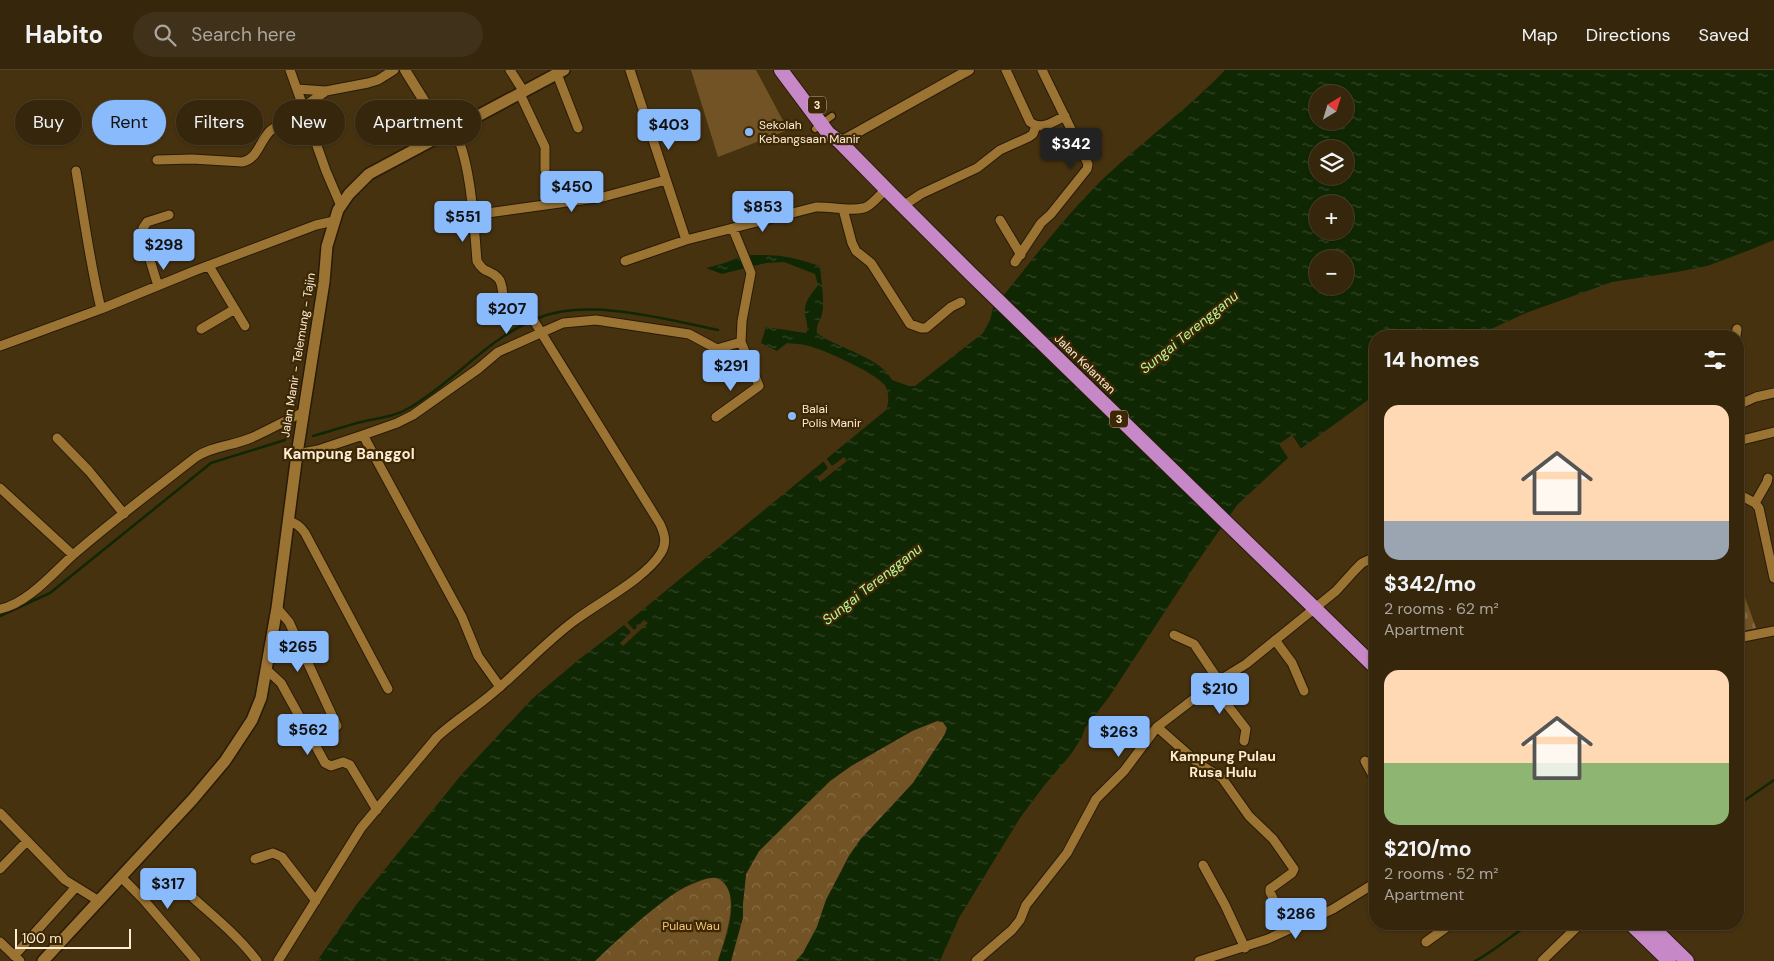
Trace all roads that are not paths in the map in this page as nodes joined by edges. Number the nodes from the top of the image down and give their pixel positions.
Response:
1 (290, 70) edge
2 (394, 70) edge
3 (405, 70) edge
4 (510, 70) edge
5 (630, 70) edge
6 (781, 70) edge
7 (792, 70) edge
8 (969, 70) edge
9 (1006, 70) edge
10 (1042, 70) edge
11 (561, 72) edge
12 (297, 89) junction
13 (326, 91) junction
14 (522, 93) junction
15 (301, 100) edge
16 (313, 100) edge
17 (426, 100) edge
18 (481, 114) edge
19 (1065, 116) junction
20 (824, 122) junction
21 (1036, 126) junction
22 (578, 128) dead end
23 (273, 131) edge
24 (840, 142) junction
25 (318, 145) edge
26 (422, 145) edge
27 (461, 145) edge
28 (157, 160) dead end
29 (545, 170) dead end
30 (76, 172) dead end
31 (666, 180) junction
32 (886, 189) junction
33 (341, 206) junction
34 (904, 206) junction
35 (843, 209) junction
36 (168, 215) dead end
37 (473, 215) junction
38 (1000, 220) dead end
39 (334, 221) junction
40 (733, 229) junction
41 (686, 240) junction
42 (625, 261) dead end
43 (209, 266) junction
44 (158, 286) junction
45 (961, 302) dead end
46 (101, 309) junction
47 (235, 309) junction
48 (245, 326) dead end
49 (201, 328) dead end
50 (540, 331) junction
51 (741, 342) junction
52 (0, 346) edge
53 (1774, 393) edge
54 (1744, 402) edge
55 (304, 412) junction
56 (716, 417) dead end
57 (1774, 432) edge
58 (363, 435) junction
59 (57, 438) dead end
60 (1744, 439) edge
61 (297, 454) junction
62 (1768, 478) dead end
63 (0, 488) edge
64 (1744, 497) edge
65 (1755, 503) junction
66 (124, 514) junction
67 (288, 521) junction
68 (73, 555) junction
69 (1369, 560) edge
70 (1774, 578) edge
71 (277, 608) junction
72 (1315, 608) junction
73 (0, 609) edge
74 (1774, 632) edge
75 (1174, 635) dead end
76 (1744, 637) edge
77 (1275, 640) junction
78 (1369, 661) edge
79 (267, 670) junction
80 (1216, 683) junction
81 (500, 687) junction
82 (388, 689) dead end
83 (1304, 691) dead end
84 (337, 726) dead end
85 (1156, 727) junction
86 (1244, 741) dead end
87 (1365, 761) dead end
88 (1369, 768) edge
89 (376, 810) junction
90 (0, 814) edge
91 (26, 842) junction
92 (255, 859) dead end
93 (1203, 865) dead end
94 (0, 869) edge
95 (121, 877) junction
96 (174, 881) dead end
97 (76, 887) junction
98 (1369, 887) edge
99 (99, 901) junction
100 (316, 901) junction
101 (1288, 930) junction
102 (1443, 930) edge
103 (1574, 930) edge
104 (1637, 930) edge
105 (1655, 930) edge
106 (0, 942) edge
107 (1426, 942) dead end
108 (1245, 948) junction
109 (17, 958) edge
110 (43, 961) edge
111 (196, 961) edge
112 (257, 961) edge
113 (278, 961) edge
114 (976, 961) edge
115 (1199, 961) edge
116 (1542, 961) edge
117 (1669, 961) edge
118 (1687, 961) edge

1 - 12 street
2 - 13 street
3 - 17 street
4 - 14 street
5 - 31 street
6 - 20 highway, Jalan Kelantan / 3
7 - 20 highway, Jalan Kelantan / 3
8 - 24 street
9 - 21 street
10 - 19 street
11 - 14 main road, Jalan Manir - Telemung - Tajin
11 - 22 street
12 - 13 street
12 - 15 street
13 - 16 street
14 - 18 main road, Jalan Manir - Telemung - Tajin
14 - 29 street
19 - 21 street
19 - 38 street
20 - 24 highway, Jalan Kelantan / 3
21 - 34 street
23 - 28 street
24 - 32 highway, Jalan Kelantan / 3
25 - 33 street
26 - 33 main road, Jalan Manir - Telemung - Tajin
27 - 37 street
30 - 46 street
31 - 37 street
31 - 41 street
32 - 34 highway, Jalan Kelantan / 3
32 - 35 street
33 - 39 main road, Jalan Manir - Telemung - Tajin
34 - 72 highway, Jalan Kelantan / 3
35 - 40 street
35 - 45 street
36 - 44 street
37 - 50 street
39 - 43 street
39 - 55 main road, Jalan Manir - Telemung - Tajin
40 - 41 street
40 - 51 street
41 - 42 street
43 - 44 street
43 - 47 street
44 - 46 street
46 - 52 street
47 - 48 street
47 - 49 street
50 - 51 street
50 - 58 street
50 - 81 street
51 - 56 street
53 - 54 street
55 - 61 main road, Jalan Manir - Telemung - Tajin
55 - 66 street
57 - 60 street
58 - 61 street
58 - 81 street
59 - 66 street
61 - 67 main road, Jalan Manir - Telemung - Tajin
62 - 65 street
63 - 68 street
64 - 65 street
65 - 70 street
66 - 68 street
67 - 71 main road, Jalan Manir - Telemung - Tajin
67 - 82 street
68 - 73 street
69 - 72 street
71 - 79 main road, Jalan Manir - Telemung - Tajin
71 - 84 street
72 - 77 street
72 - 78 highway, Jalan Kelantan / 3
74 - 76 street
75 - 80 street
77 - 80 street
77 - 83 street
79 - 89 street
79 - 95 main road, Jalan Manir - Telemung - Tajin
80 - 85 street
80 - 86 street
81 - 89 street
85 - 101 street
85 - 114 street
87 - 88 street
89 - 100 street
90 - 91 street
91 - 94 street
91 - 97 street
92 - 100 street
93 - 108 street
95 - 99 main road, Jalan Manir - Telemung - Tajin
95 - 111 street
96 - 112 street
97 - 99 street
97 - 109 street
98 - 101 street
99 - 110 main road, Jalan Manir - Telemung - Tajin
100 - 113 street
101 - 108 street
102 - 107 street
103 - 116 street
104 - 117 highway
105 - 118 highway
106 - 109 street
108 - 115 street

